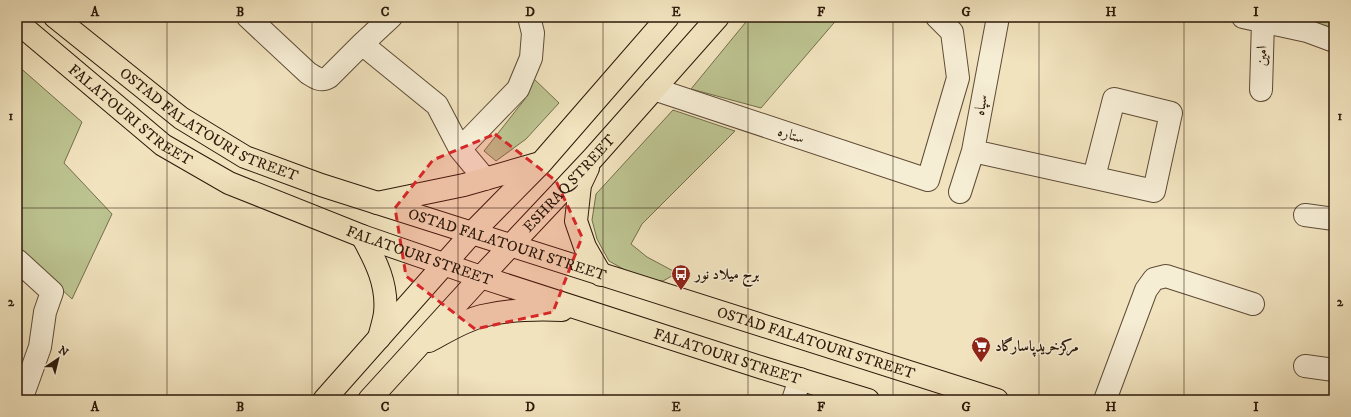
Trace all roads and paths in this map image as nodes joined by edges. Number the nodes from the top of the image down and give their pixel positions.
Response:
1 (55, 17) edge
2 (248, 17) edge
3 (391, 17) edge
4 (529, 17) edge
5 (668, 17) edge
6 (718, 17) edge
7 (937, 17) edge
8 (998, 17) edge
9 (1253, 19) edge
10 (17, 22) edge
11 (1334, 41) edge
12 (362, 44) junction
13 (654, 89) junction
14 (1261, 90) dead end
15 (460, 149) junction
16 (973, 151) junction
17 (593, 158) junction
18 (541, 163) junction
19 (1094, 177) junction
20 (485, 179) junction
21 (960, 192) dead end
22 (376, 203) junction
23 (1305, 215) dead end
24 (1334, 219) edge
25 (472, 233) junction
26 (362, 236) junction
27 (510, 245) junction
28 (17, 260) edge
29 (444, 263) junction
30 (601, 275) junction
31 (481, 277) junction
32 (1253, 304) dead end
33 (586, 310) junction
34 (379, 339) junction
35 (414, 350) junction
36 (1305, 366) dead end
37 (1334, 370) edge
38 (800, 379) junction
39 (21, 400) edge
40 (324, 400) edge
41 (369, 400) edge
42 (794, 400) edge
43 (868, 400) edge
44 (997, 400) edge
45 (1105, 400) edge

1 - 22 main road, OSTAD FALATOURI STREET
2 - 12 street
3 - 12 street
4 - 15 street
5 - 18 main road
6 - 13 main road, ESHRAQ STREET
7 - 13 street, ستاره
8 - 16 street, سپاه
9 - 11 street
9 - 14 street, امین
10 - 26 main road, FALATOURI STREET
12 - 15 street
13 - 17 main road, ESHRAQ STREET
15 - 20 street
16 - 19 street
16 - 21 street, سپاه
17 - 27 main road, ESHRAQ STREET
17 - 30 main road
18 - 20 main road
18 - 25 main road
19 - 19 street
20 - 22 main road
22 - 25 main road, OSTAD FALATOURI STREET
23 - 24 street
25 - 27 main road, OSTAD FALATOURI STREET
25 - 29 main road
26 - 29 main road, FALATOURI STREET
26 - 34 main road
27 - 30 main road, OSTAD FALATOURI STREET
27 - 31 main road, ESHRAQ STREET
28 - 39 street
29 - 31 main road, FALATOURI STREET
29 - 34 main road
30 - 44 main road, OSTAD FALATOURI STREET
31 - 33 main road, FALATOURI STREET
31 - 35 main road, ESHRAQ STREET
32 - 45 street
33 - 35 main road
33 - 38 main road, FALATOURI STREET
34 - 40 main road
35 - 41 main road, ESHRAQ STREET
36 - 37 street
38 - 42 street
38 - 43 main road, FALATOURI STREET

